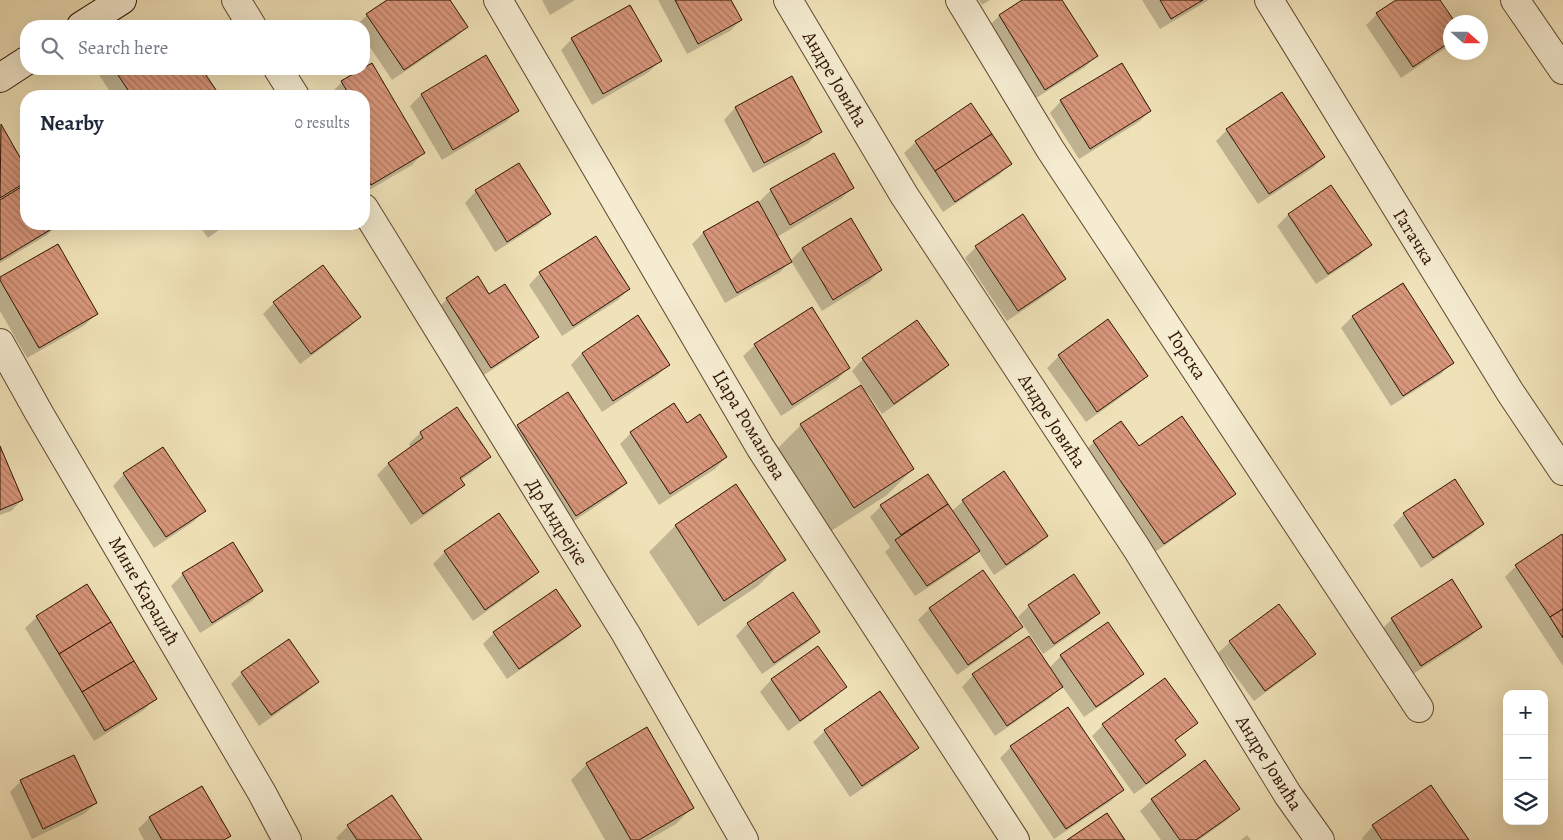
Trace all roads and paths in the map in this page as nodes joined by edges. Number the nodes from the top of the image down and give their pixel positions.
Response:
1 (122, 0) edge
2 (236, 0) edge
3 (498, 0) edge
4 (788, 0) edge
5 (960, 0) edge
6 (1269, 0) edge
7 (1515, 0) edge
8 (90, 20) edge
9 (248, 20) edge
10 (20, 65) edge
11 (1563, 70) edge
12 (282, 75) edge
13 (0, 78) edge
14 (291, 90) edge
15 (370, 218) edge
16 (0, 343) edge
17 (1563, 471) edge
18 (1419, 708) dead end
19 (288, 840) edge
20 (744, 840) edge
21 (1015, 840) edge
22 (1320, 840) edge

1 - 8 street
2 - 9 street
3 - 21 street, Цара Романова
4 - 22 street, Андре Јовића
5 - 18 street, Горска
6 - 17 street, Гатачка
7 - 11 street
10 - 13 street
12 - 14 street
15 - 20 street, Др Андрејке
16 - 19 street, Мине Караџић

